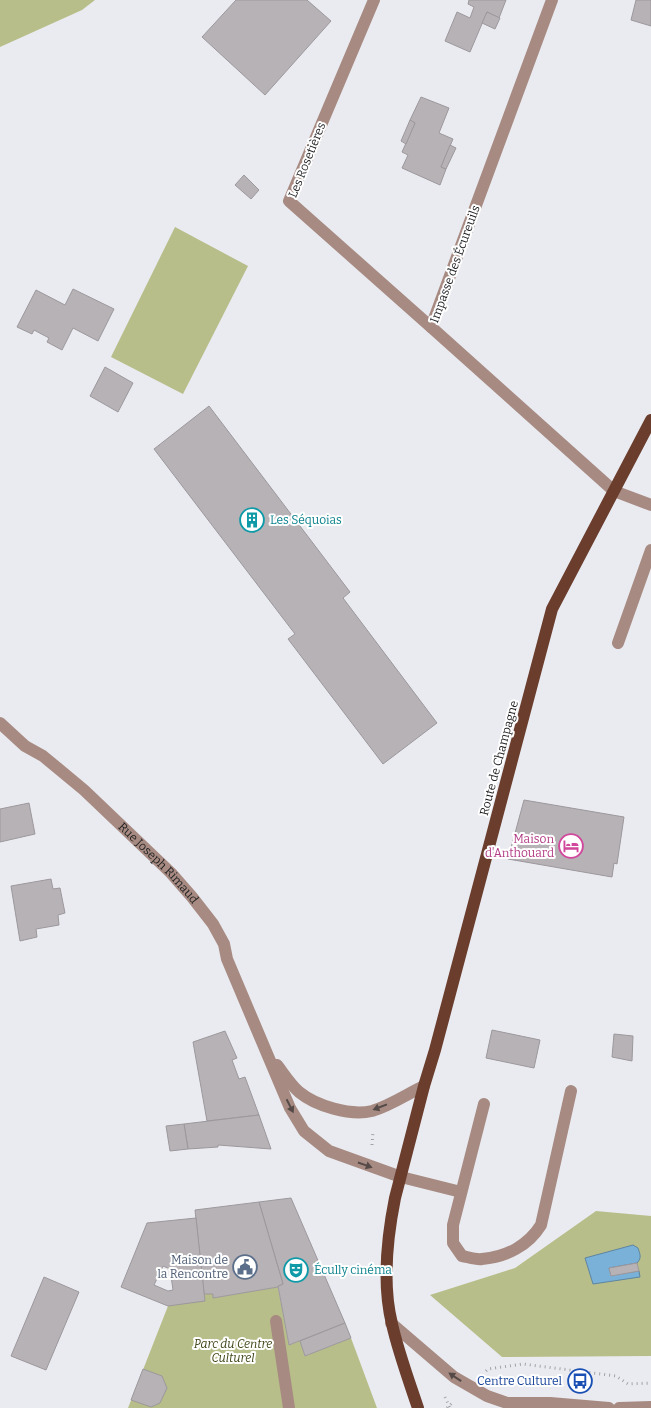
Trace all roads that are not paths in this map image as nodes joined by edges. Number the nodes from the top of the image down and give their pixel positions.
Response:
1 (374, 0) edge
2 (552, 0) edge
3 (431, 327) junction
4 (651, 420) edge
5 (614, 491) junction
6 (651, 505) edge
7 (651, 550) edge
8 (618, 642) dead end
9 (0, 723) edge
10 (263, 1046) junction
11 (424, 1086) junction
12 (571, 1091) dead end
13 (484, 1104) dead end
14 (401, 1177) junction
15 (461, 1192) junction
16 (276, 1321) dead end
17 (391, 1323) junction
18 (550, 1403) junction
19 (651, 1407) edge
20 (289, 1408) edge
21 (418, 1408) edge
22 (532, 1408) edge
23 (609, 1408) edge
24 (618, 1408) edge

1 - 3 street, Les Rosetières
2 - 3 street, Impasse des Écureuils
3 - 5 street, Impasse des Écureuils
4 - 5 main road, Route de Champagne
5 - 6 street
5 - 11 main road, Route de Champagne
7 - 8 street
9 - 10 street, Rue Joseph Rimaud
11 -> 10 street, Rue Joseph Rimaud
10 -> 14 street, Rue Joseph Rimaud
11 - 14 main road, Route de Champagne
12 - 15 street
13 - 15 street
14 - 15 street, Rue Joseph Rimaud
14 - 17 main road, Route de Champagne
16 - 20 street
18 -> 17 street
17 - 21 main road, Route de Champagne
18 - 22 street
18 - 23 street
19 - 24 street

